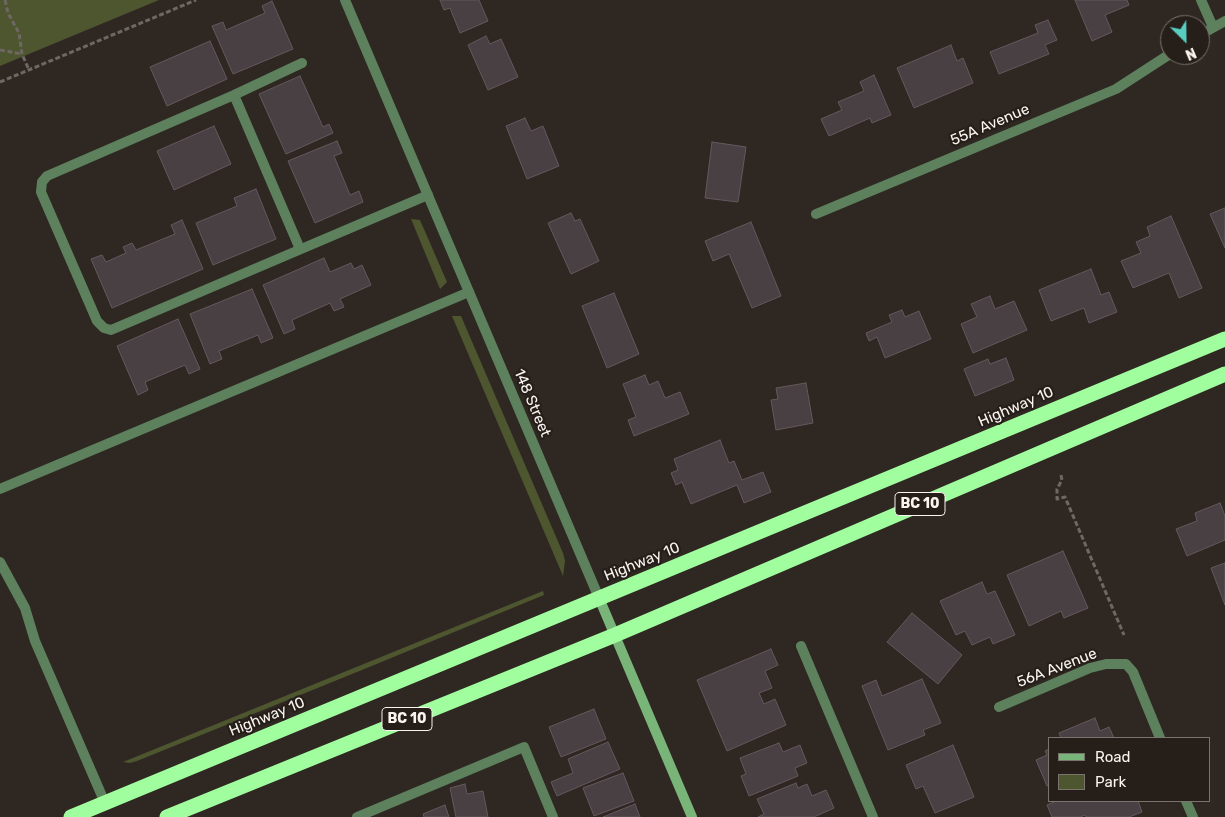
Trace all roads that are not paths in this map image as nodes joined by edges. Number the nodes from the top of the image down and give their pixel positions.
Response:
1 (345, 0) edge
2 (1201, 0) edge
3 (1225, 21) edge
4 (1213, 27) junction
5 (1210, 29) edge
6 (1160, 60) edge
7 (302, 63) dead end
8 (234, 95) junction
9 (428, 195) junction
10 (816, 214) dead end
11 (300, 249) junction
12 (469, 292) junction
13 (1225, 339) edge
14 (1225, 374) edge
15 (0, 489) edge
16 (0, 562) edge
17 (599, 598) junction
18 (615, 635) junction
19 (801, 646) dead end
20 (999, 707) dead end
21 (1160, 737) edge
22 (1186, 802) edge
23 (105, 803) junction
24 (71, 817) edge
25 (167, 817) edge
26 (357, 817) edge
27 (553, 817) edge
28 (692, 817) edge
29 (873, 817) edge
30 (1193, 817) edge

1 - 9 street, 148 Street
2 - 4 street
3 - 4 street
4 - 5 street
6 - 10 street, 55A Avenue
7 - 8 street
8 - 11 street
8 - 11 street
9 - 11 street
9 - 12 street, 148 Street
12 - 15 street
12 - 17 street, 148 Street
13 - 17 highway, Highway 10 / BC 10
14 - 18 highway, BC 10
16 - 23 street
17 - 18 main road, 148 Street
17 - 23 highway, Highway 10 / BC 10
18 - 25 highway, BC 10
18 - 28 main road, 148 Street
19 - 29 street
20 - 21 street, 56A Avenue
22 - 30 street
23 - 24 highway, Highway 10 / BC 10
26 - 27 street

